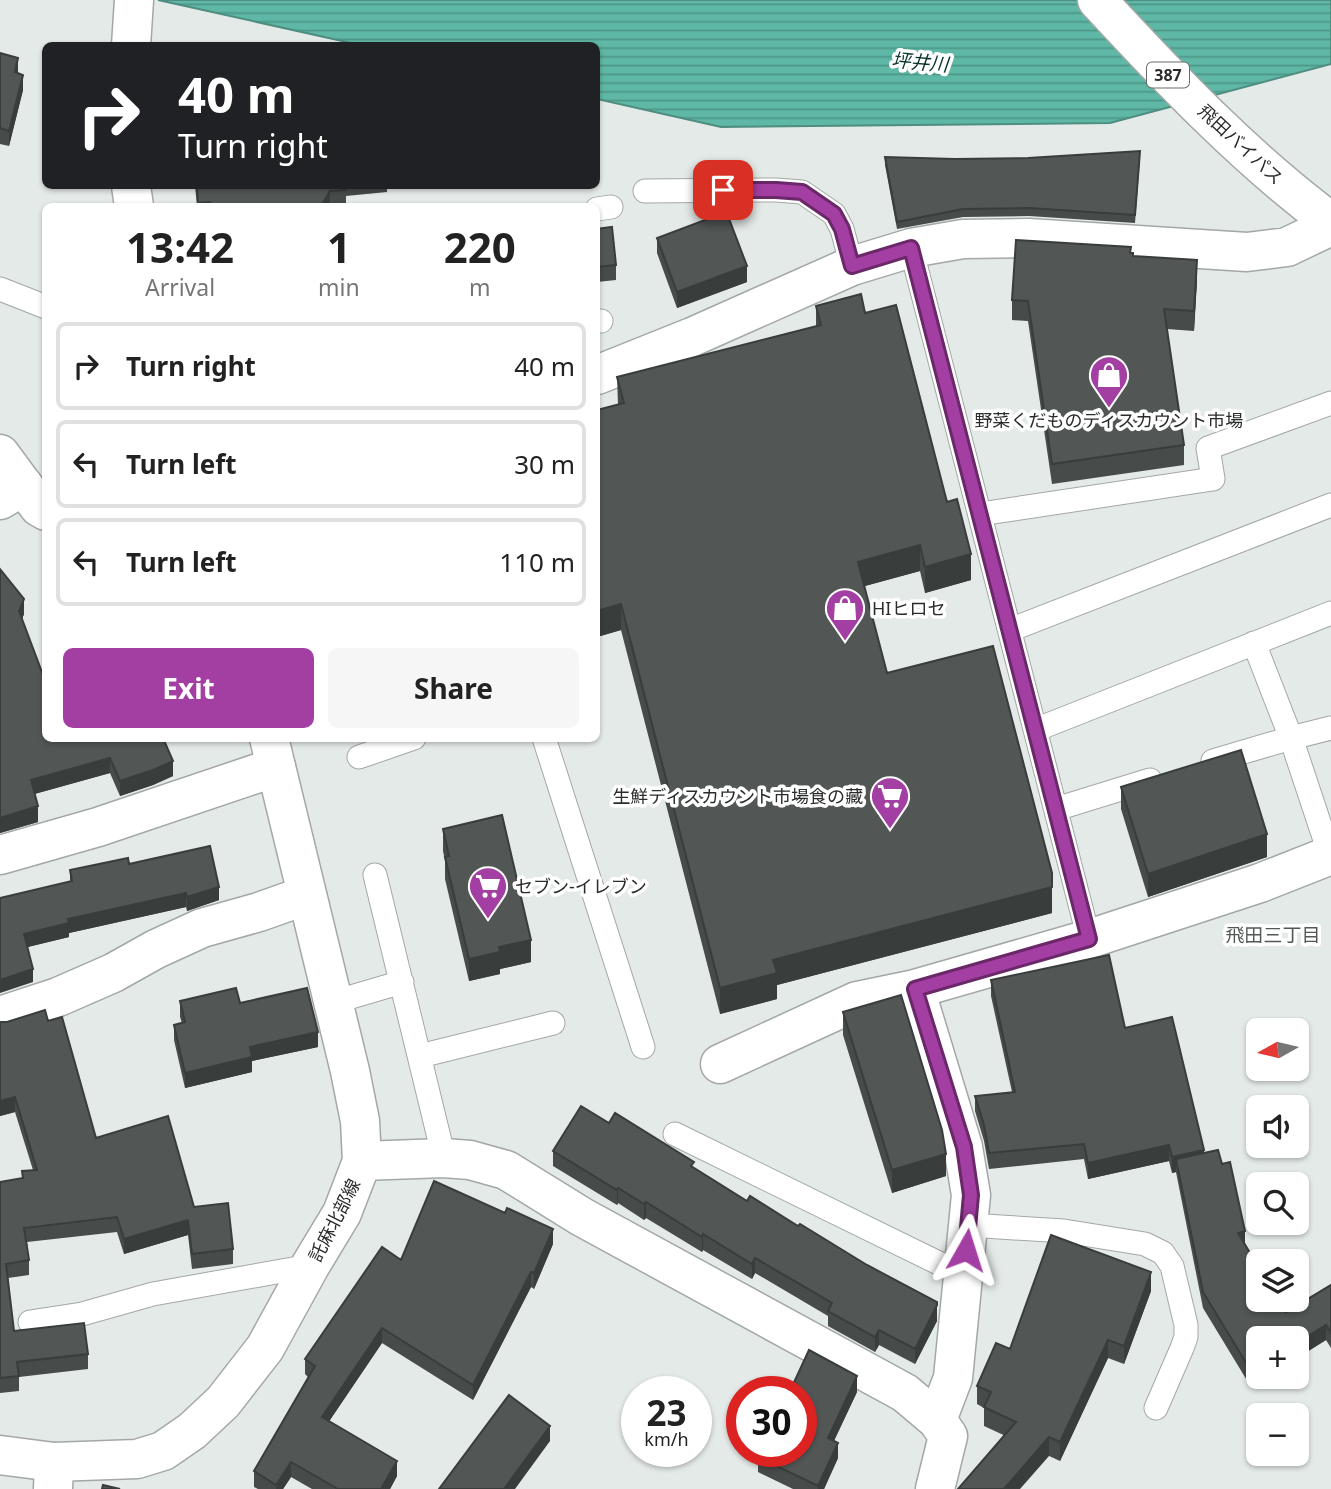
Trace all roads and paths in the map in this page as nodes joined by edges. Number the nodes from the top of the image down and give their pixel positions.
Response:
1 (1097, 0) edge
2 (134, 1) edge
3 (131, 42) edge
4 (645, 191) dead end
5 (1331, 224) edge
6 (911, 248) junction
7 (852, 266) junction
8 (0, 289) edge
9 (42, 305) edge
10 (600, 374) edge
11 (1331, 403) edge
12 (0, 454) edge
13 (23, 499) edge
14 (1331, 505) edge
15 (980, 514) junction
16 (1331, 613) edge
17 (1010, 630) junction
18 (1254, 643) junction
19 (1331, 728) edge
20 (1035, 730) junction
21 (1291, 738) junction
22 (402, 742) edge
23 (545, 742) edge
24 (272, 753) edge
25 (359, 757) dead end
26 (1056, 809) junction
27 (0, 855) edge
28 (1330, 855) edge
29 (375, 874) dead end
30 (307, 895) junction
31 (1089, 939) junction
32 (402, 982) junction
33 (915, 989) junction
34 (334, 1002) junction
35 (0, 1016) edge
36 (553, 1023) dead end
37 (643, 1047) dead end
38 (420, 1056) junction
39 (720, 1064) dead end
40 (675, 1134) dead end
41 (444, 1157) junction
42 (362, 1161) junction
43 (968, 1225) junction
44 (310, 1266) junction
45 (963, 1275) junction
46 (30, 1322) dead end
47 (1156, 1408) dead end
48 (937, 1420) junction
49 (0, 1455) edge
50 (54, 1476) edge
51 (935, 1489) edge

1 - 5 main road, 飛田バイパス / 387
2 - 3 main road
4 - 7 lane
5 - 6 main road
6 - 7 main road
6 - 15 lane
7 - 10 main road
8 - 9 lane
11 - 15 lane
12 - 13 main road
14 - 17 lane
15 - 17 lane
16 - 18 lane
17 - 20 lane
18 - 20 lane
18 - 21 lane
19 - 21 lane
20 - 26 lane
21 - 26 lane
21 - 28 lane
22 - 25 lane
23 - 37 lane
24 - 27 main road
24 - 30 main road, 託麻北部線
26 - 31 lane
28 - 31 main road
29 - 32 lane
30 - 34 main road, 託麻北部線
30 - 35 main road
31 - 33 main road
32 - 34 lane
32 - 38 lane
33 - 39 main road
33 - 43 main road
34 - 42 main road, 託麻北部線
36 - 38 lane
38 - 41 lane
40 - 45 lane
41 - 42 main road
41 - 48 main road
42 - 44 main road, 託麻北部線
43 - 45 main road
43 - 47 lane
44 - 46 lane
44 - 50 main road, 託麻北部線
45 - 48 main road
48 - 51 main road
49 - 50 main road, 託麻北部線

